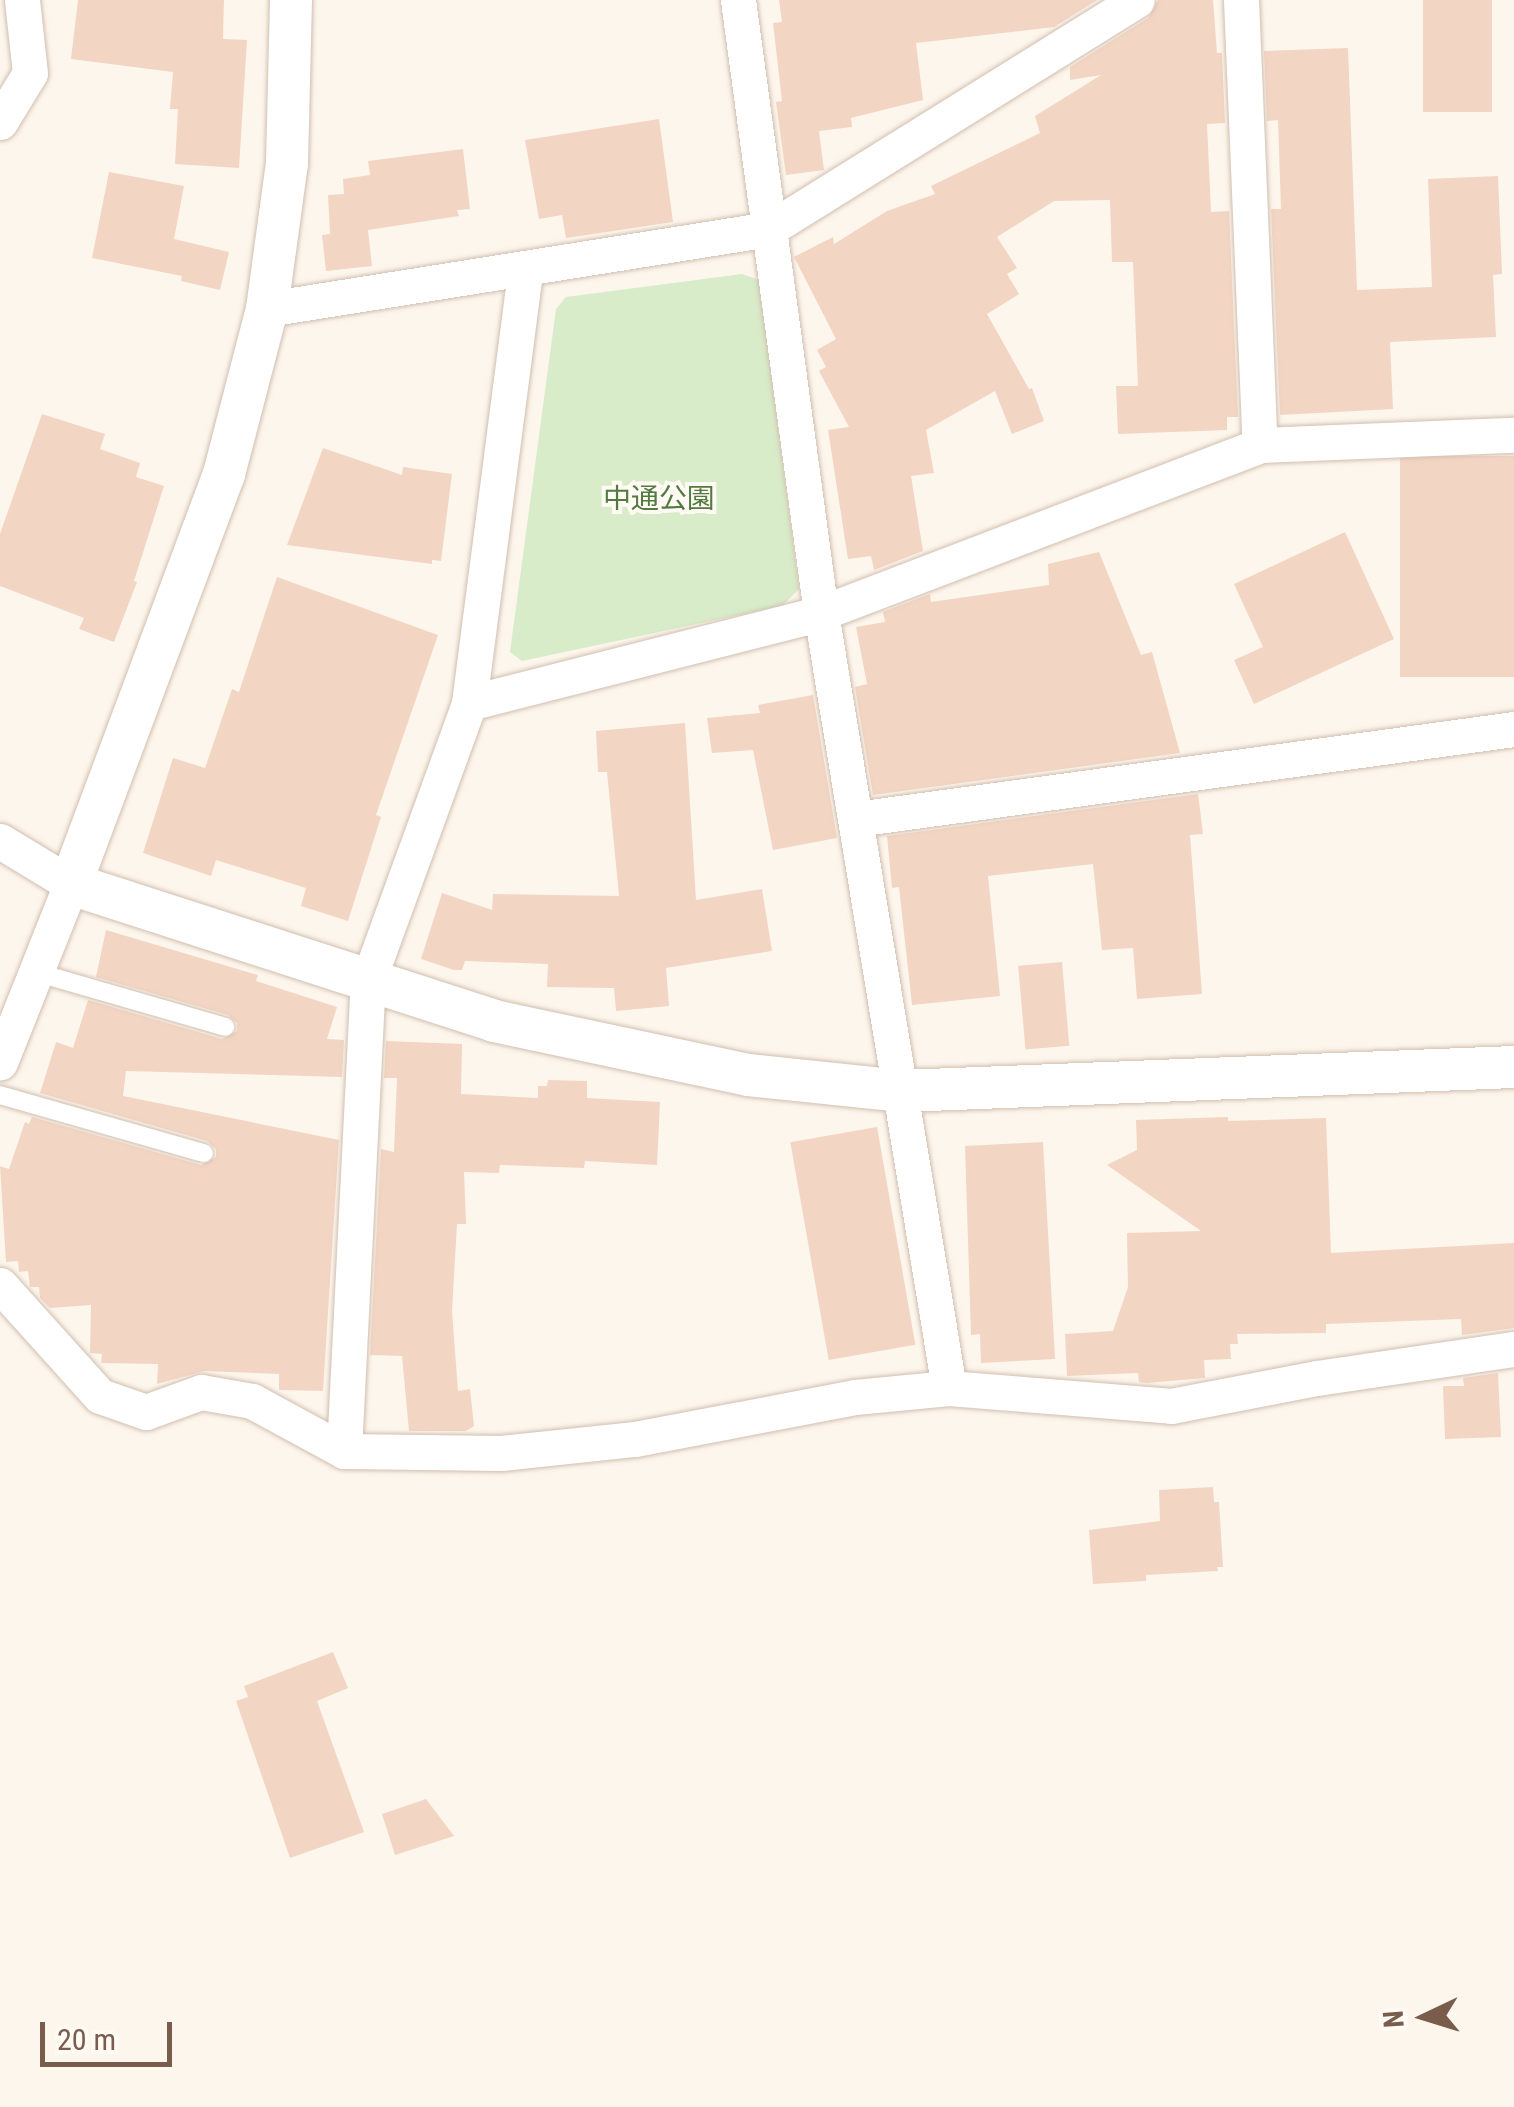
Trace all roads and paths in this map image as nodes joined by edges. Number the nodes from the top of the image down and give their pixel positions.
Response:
1 (22, 0) edge
2 (291, 0) edge
3 (738, 0) edge
4 (1137, 0) edge
5 (1241, 0) edge
6 (0, 122) edge
7 (769, 229) junction
8 (525, 271) junction
9 (267, 309) junction
10 (1514, 435) edge
11 (1260, 446) junction
12 (822, 612) junction
13 (469, 703) junction
14 (1514, 729) edge
15 (856, 819) junction
16 (0, 841) edge
17 (71, 884) junction
18 (35, 972) junction
19 (368, 982) junction
20 (225, 1027) dead end
21 (0, 1062) edge
22 (1514, 1067) edge
23 (903, 1090) junction
24 (0, 1094) edge
25 (204, 1153) dead end
26 (0, 1285) edge
27 (1514, 1349) edge
28 (950, 1388) junction
29 (344, 1451) junction

1 - 6 street
2 - 9 street
3 - 7 street
4 - 7 street
5 - 11 street
7 - 8 street
7 - 12 street
8 - 9 street
8 - 13 street
9 - 17 street
10 - 11 street
11 - 12 street
12 - 13 street
12 - 15 street
13 - 19 street
14 - 15 street
15 - 23 street
16 - 17 street
17 - 18 street
17 - 19 street
18 - 20 lane
18 - 21 street
19 - 23 street
19 - 29 street
22 - 23 street
23 - 28 street
24 - 25 lane
26 - 29 street
27 - 28 street
28 - 29 street

